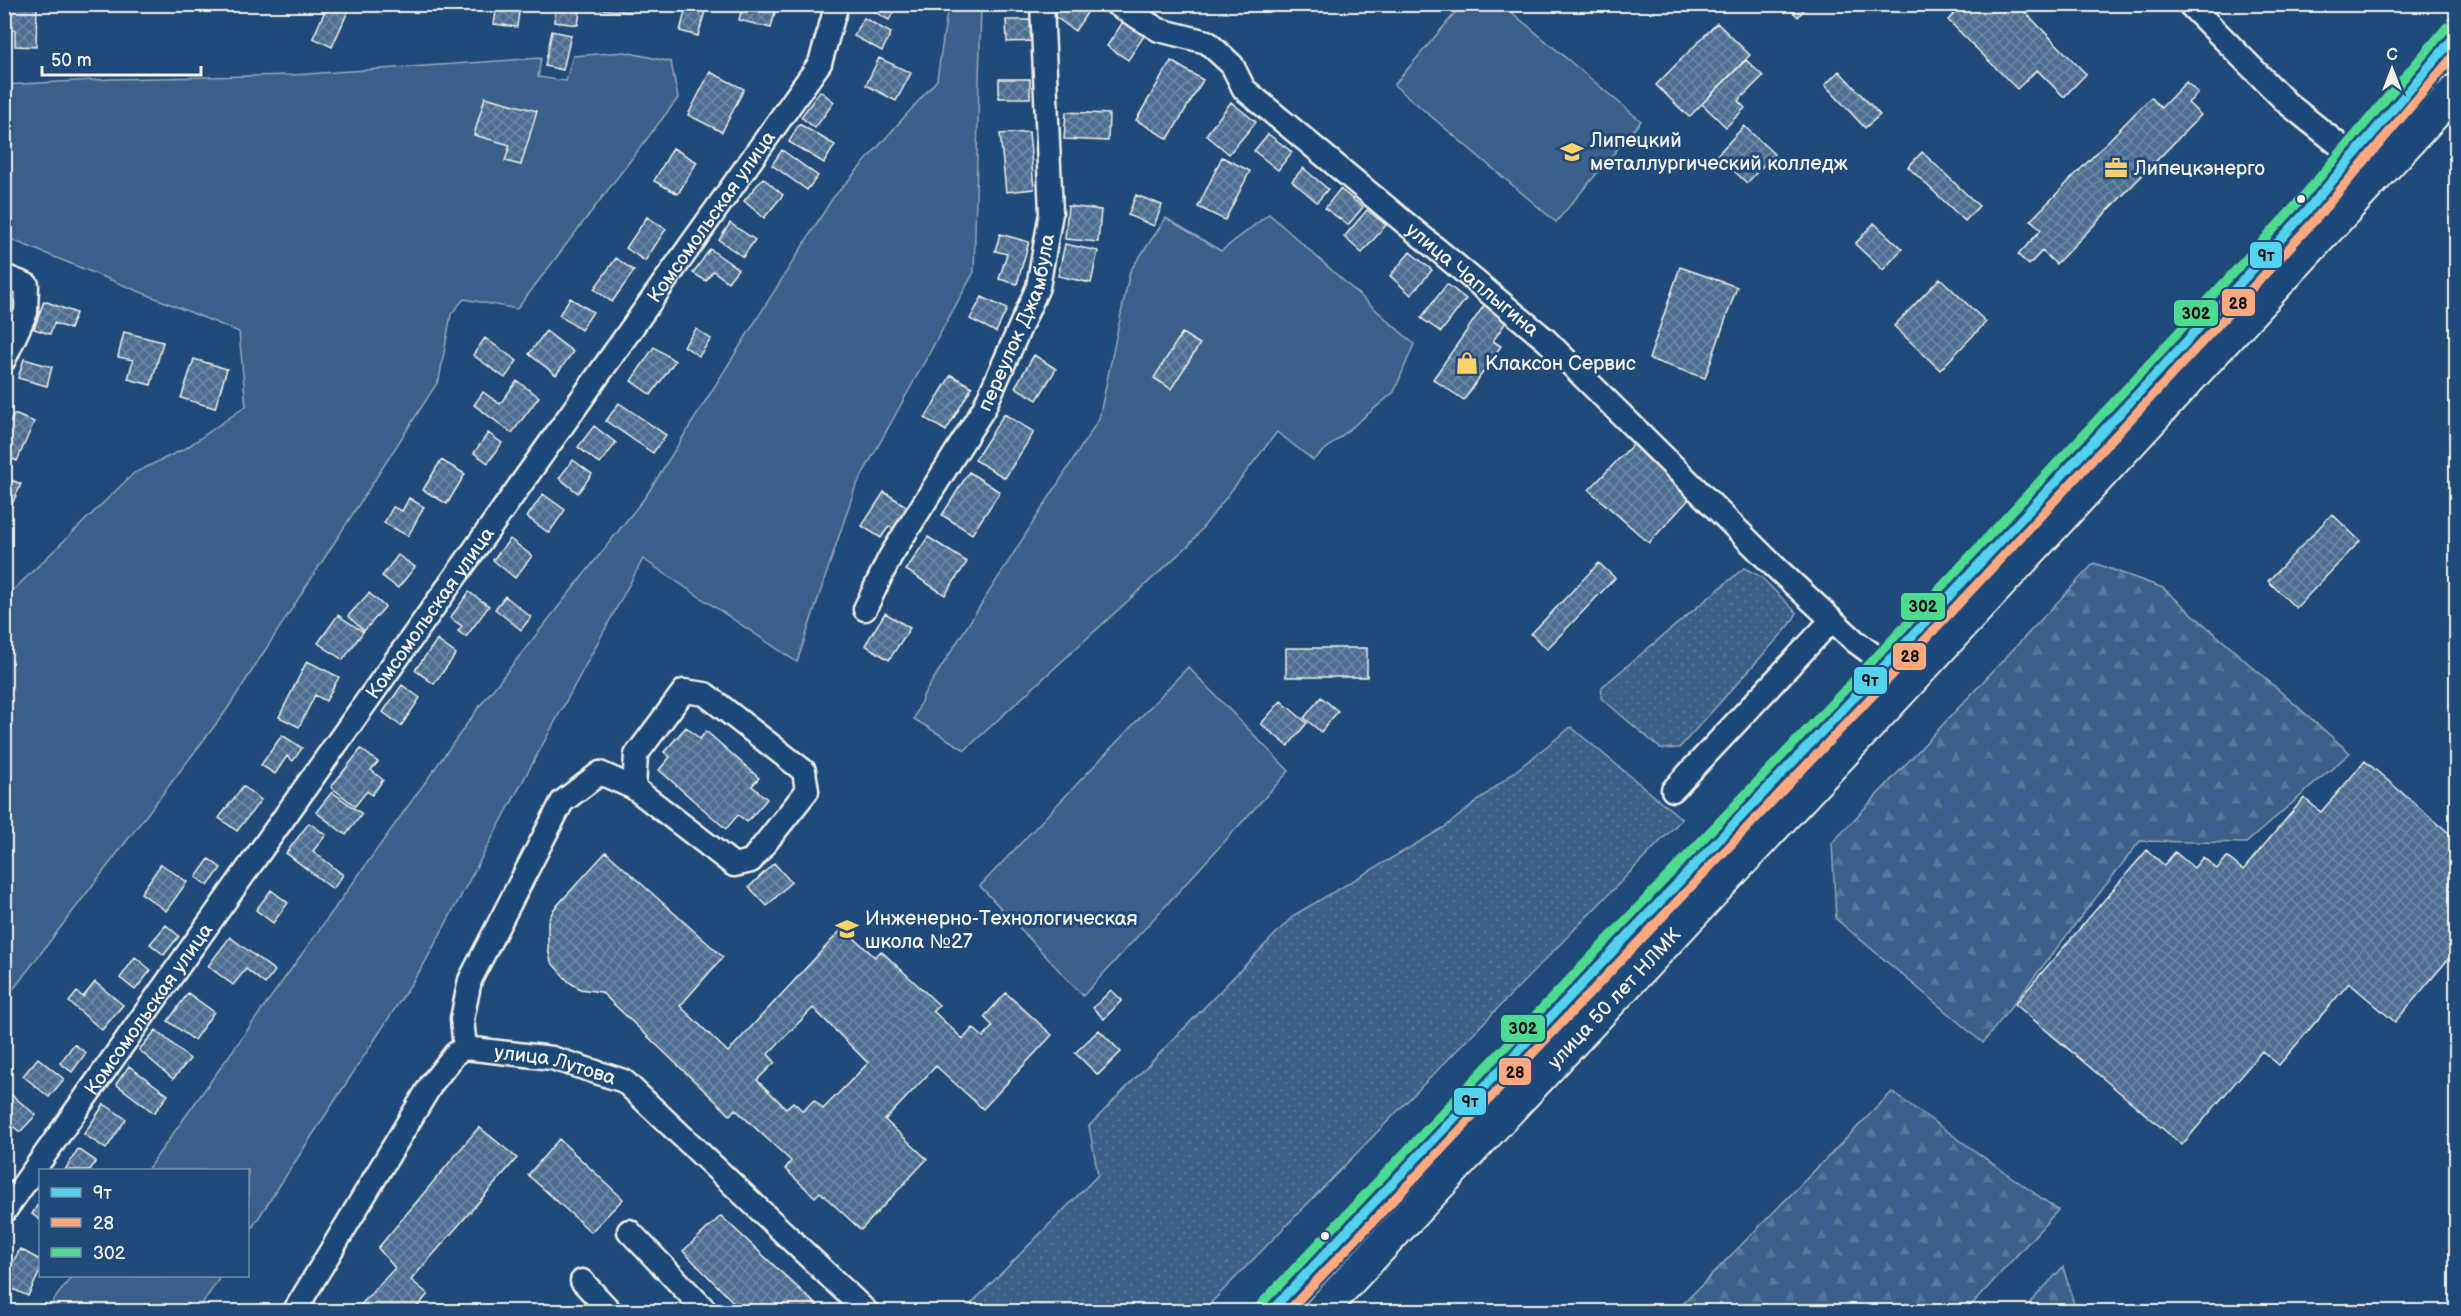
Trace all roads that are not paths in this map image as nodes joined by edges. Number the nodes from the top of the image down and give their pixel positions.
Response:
1 (837, 4) edge
2 (1042, 4) edge
3 (1116, 4) edge
4 (2189, 4) edge
5 (2457, 35) edge
6 (2457, 90) edge
7 (2353, 156) junction
8 (4, 276) edge
9 (4, 360) edge
10 (865, 609) dead end
11 (1832, 620) junction
12 (1886, 664) junction
13 (1884, 709) junction
14 (634, 788) junction
15 (1673, 790) dead end
16 (465, 1048) junction
17 (4, 1212) edge
18 (629, 1230) dead end
19 (582, 1281) dead end
20 (294, 1311) edge
21 (611, 1311) edge
22 (707, 1311) edge
23 (867, 1311) edge
24 (1270, 1311) edge
25 (1320, 1311) edge

1 - 17 street, Комсомольская улица
2 - 10 street, переулок Джамбула
3 - 11 street, улица Чаплыгина
4 - 7 street
5 - 7 main road, улица 50 лет НЛМК
6 - 13 main road, улица 50 лет НЛМК
7 - 12 main road, улица 50 лет НЛМК
8 - 9 street
11 - 12 street, улица Чаплыгина
11 - 15 street
12 - 13 main road, улица 50 лет НЛМК
12 - 24 main road, улица 50 лет НЛМК
13 - 25 main road, улица 50 лет НЛМК
14 - 14 street
14 - 16 street
16 - 20 street, улица Лутова
16 - 23 street, улица Лутова
18 - 22 street
19 - 21 street

